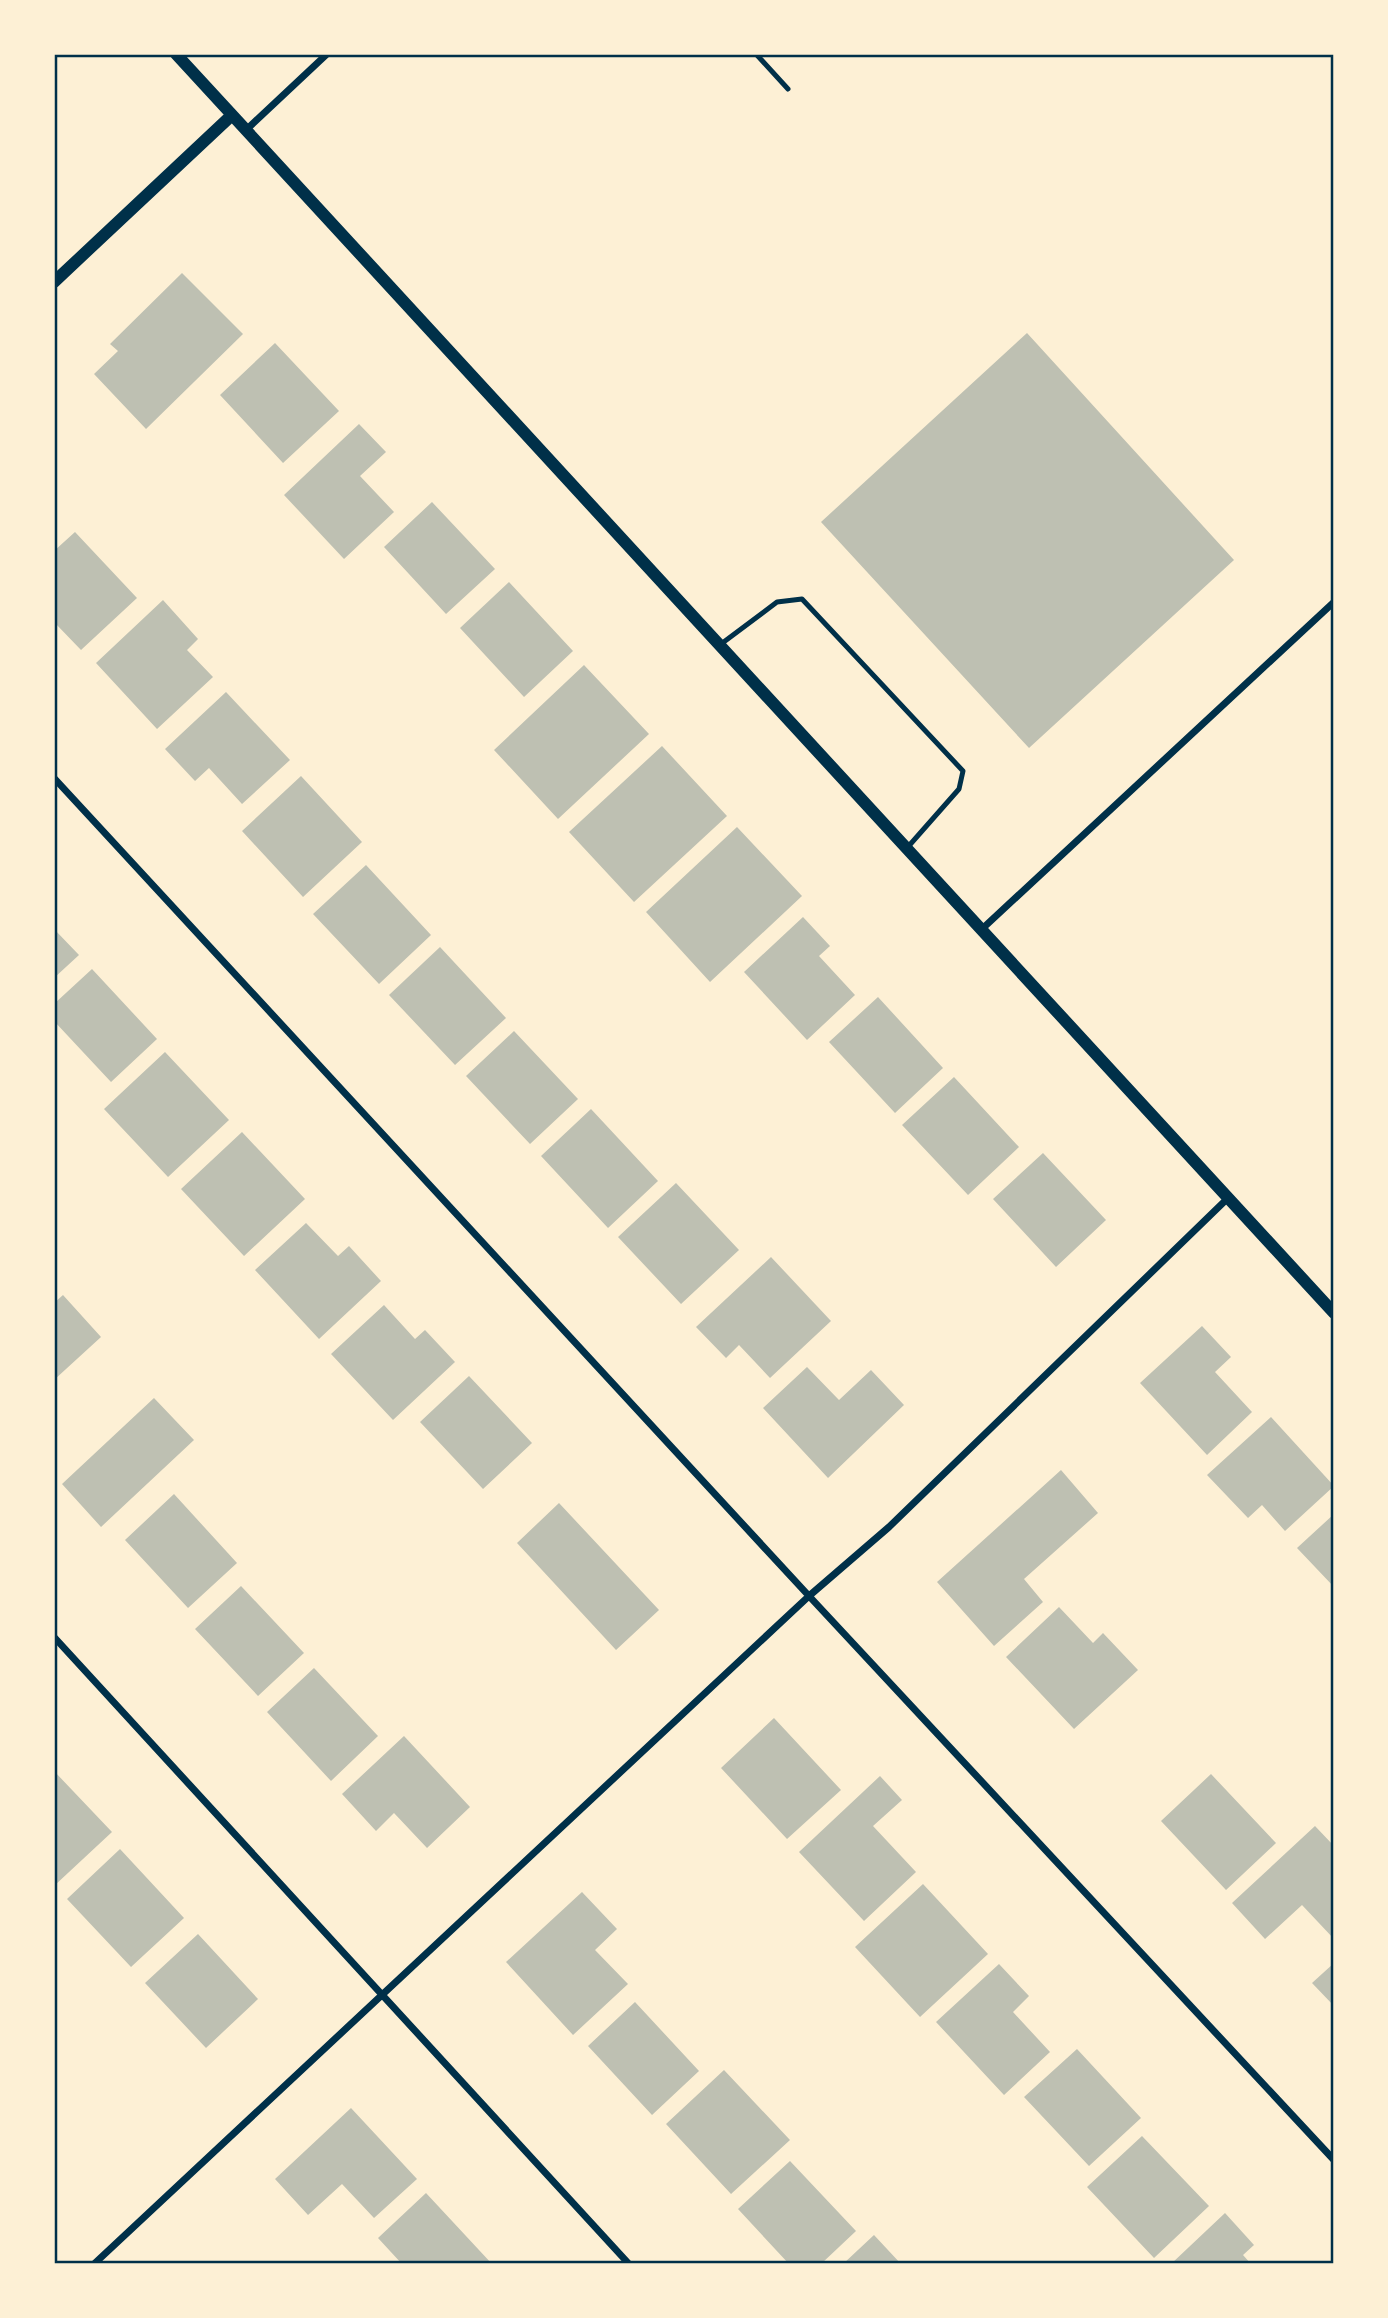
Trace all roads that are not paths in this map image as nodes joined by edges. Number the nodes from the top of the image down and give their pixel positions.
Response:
1 (176, 54) edge
2 (327, 54) edge
3 (757, 54) edge
4 (788, 89) dead end
5 (232, 115) junction
6 (246, 130) junction
7 (54, 282) edge
8 (1334, 602) edge
9 (719, 646) junction
10 (54, 778) edge
11 (907, 848) junction
12 (982, 929) junction
13 (1228, 1198) junction
14 (1334, 1313) edge
15 (809, 1596) junction
16 (54, 1637) edge
17 (382, 1995) junction
18 (1334, 2160) edge
19 (94, 2264) edge
20 (629, 2264) edge

1 - 5 street
2 - 6 street
3 - 4 lane
5 - 6 street
5 - 7 street
6 - 9 street
8 - 12 street
9 - 11 street
9 - 11 lane
10 - 15 street
11 - 12 street
12 - 13 street
13 - 14 street
13 - 15 street
15 - 17 street
15 - 18 street
16 - 17 street
17 - 19 street
17 - 20 street

